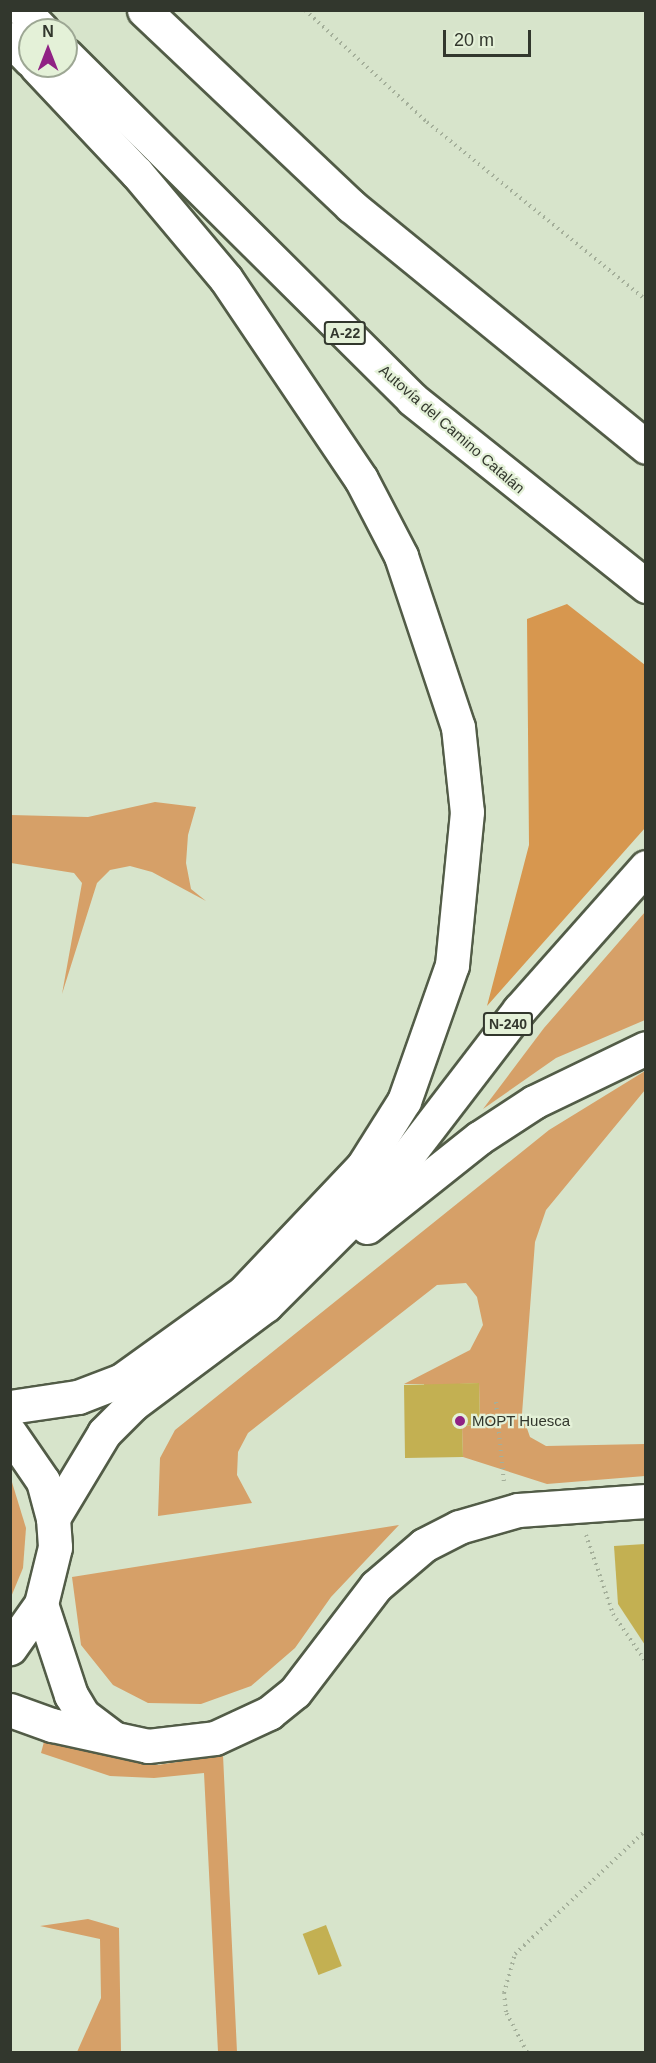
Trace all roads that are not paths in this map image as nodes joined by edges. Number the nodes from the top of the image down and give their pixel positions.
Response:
1 (144, 10) edge
2 (78, 67) edge
3 (47, 78) edge
4 (645, 447) edge
5 (645, 586) edge
6 (645, 867) edge
7 (645, 1048) edge
8 (255, 1299) junction
9 (10, 1407) edge
10 (10, 1433) edge
11 (645, 1501) edge
12 (53, 1518) junction
13 (41, 1604) junction
14 (10, 1648) edge
15 (10, 1710) edge
16 (121, 1743) junction

1 - 4 main road
2 - 5 main road, Autovía del Camino Catalán / A-22
3 - 8 main road
6 - 8 main road, N-240
7 - 8 main road
8 - 9 main road, N-240
8 - 12 main road, N-240
10 - 12 main road
11 - 16 main road
12 - 13 main road
13 - 14 main road
13 - 16 main road
15 - 16 main road

